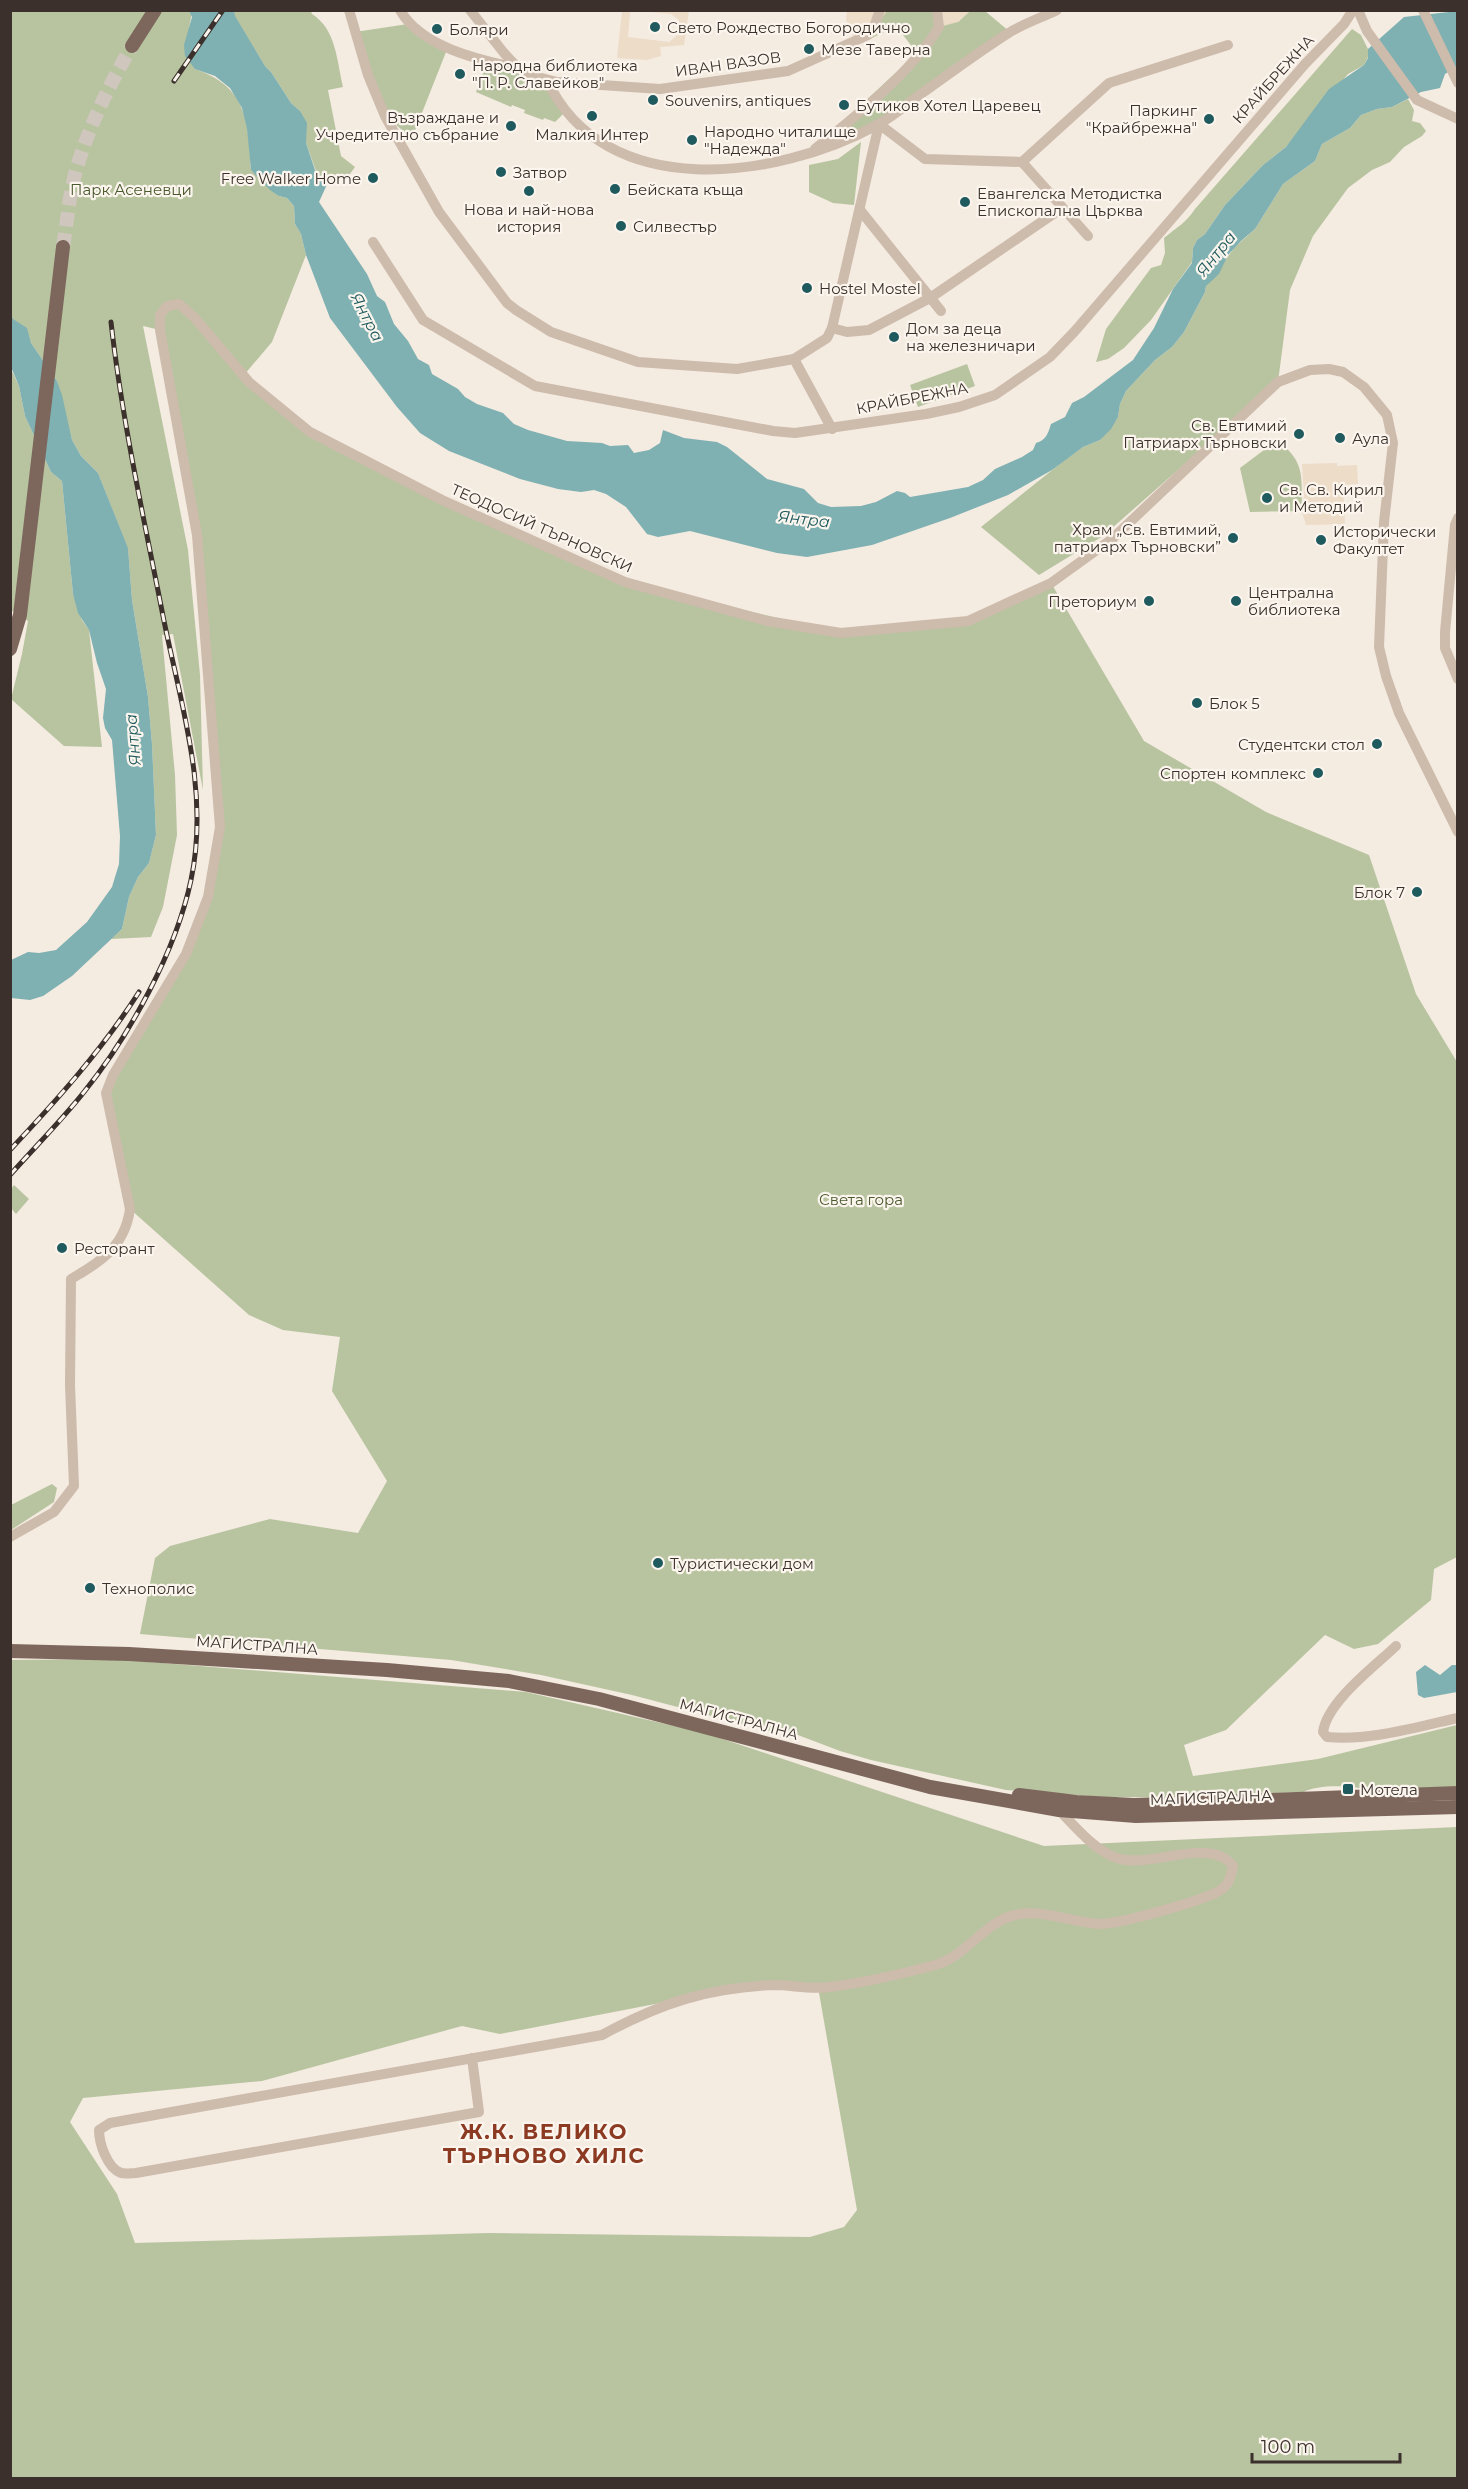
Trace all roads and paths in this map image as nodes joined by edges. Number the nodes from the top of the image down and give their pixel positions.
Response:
1 (349, 10) edge
2 (400, 10) edge
3 (470, 10) edge
4 (937, 10) edge
5 (1057, 10) edge
6 (1353, 10) edge
7 (1358, 10) edge
8 (1423, 10) edge
9 (877, 13) edge
10 (152, 15) edge
11 (1228, 45) dead end
12 (132, 46) tunnel mouth
13 (518, 68) junction
14 (552, 81) junction
15 (1458, 83) edge
16 (1458, 119) edge
17 (879, 124) junction
18 (807, 155) junction
19 (1022, 162) junction
20 (1062, 208) junction
21 (860, 210) junction
22 (1088, 236) dead end
23 (373, 242) dead end
24 (63, 247) tunnel mouth
25 (930, 298) junction
26 (941, 311) dead end
27 (832, 328) junction
28 (794, 359) junction
29 (832, 429) junction
30 (1458, 518) edge
31 (10, 649) edge
32 (1458, 679) edge
33 (1458, 832) edge
34 (10, 1537) edge
35 (10, 1645) edge
36 (1396, 1647) dead end
37 (10, 1651) edge
38 (1458, 1718) edge
39 (1458, 1793) edge
40 (1458, 1807) edge
41 (1059, 1810) junction
42 (472, 2058) junction

1 - 28 street
2 - 13 street
3 - 13 street
4 - 18 street
5 - 17 street
6 - 29 street, КРАЙБРЕЖНА
7 - 16 street
8 - 15 street
9 - 14 street, ИВАН ВАЗОВ
10 - 12 main road
11 - 19 street
13 - 14 street, ИВАН ВАЗОВ
14 - 18 street
17 - 18 street
17 - 19 street
17 - 21 street
19 - 20 street
20 - 22 street
20 - 25 street
21 - 25 street
21 - 27 street
23 - 29 street, КРАЙБРЕЖНА
24 - 31 main road
25 - 26 street
25 - 27 street
27 - 28 street
28 - 29 street
30 - 32 street
33 - 34 street, ТЕОДОСИЙ ТЪРНОВСКИ
35 - 39 main road, МАГИСТРАЛНА
36 - 38 street
37 - 41 main road, МАГИСТРАЛНА
40 - 41 main road, МАГИСТРАЛНА
41 - 42 street
42 - 42 street

